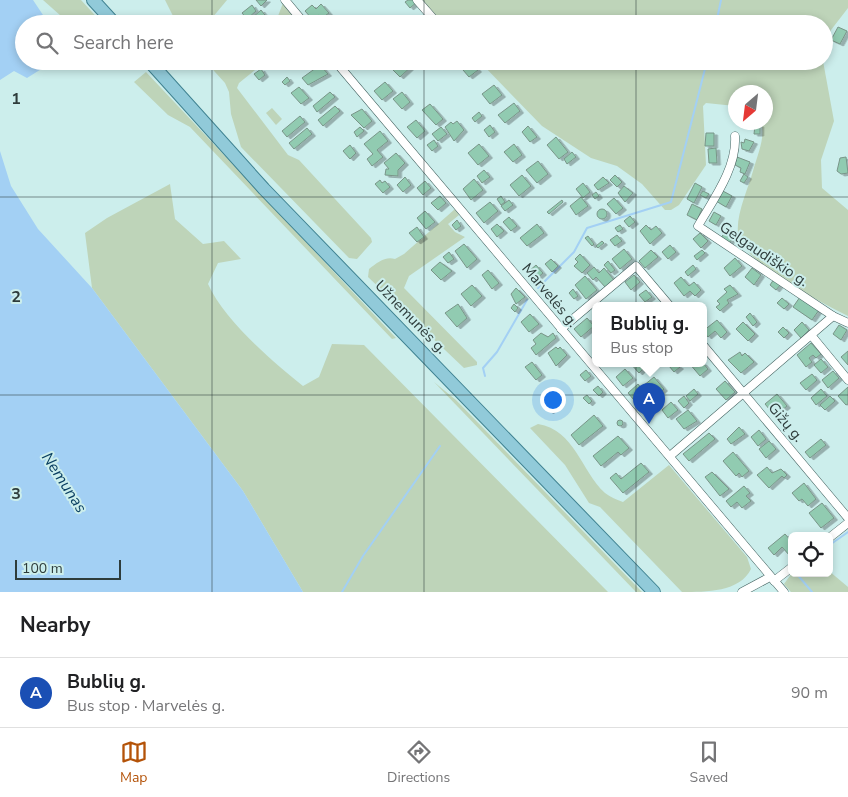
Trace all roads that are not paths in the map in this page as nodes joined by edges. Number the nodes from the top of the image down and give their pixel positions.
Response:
1 (93, 0) edge
2 (286, 0) edge
3 (418, 0) edge
4 (107, 15) edge
5 (298, 15) edge
6 (430, 15) edge
7 (157, 70) edge
8 (343, 70) edge
9 (735, 136) dead end
10 (593, 302) edge
11 (666, 302) edge
12 (592, 303) edge
13 (833, 316) junction
14 (848, 323) edge
15 (561, 329) junction
16 (811, 335) junction
17 (707, 350) edge
18 (592, 365) edge
19 (594, 367) edge
20 (848, 380) edge
21 (743, 393) junction
22 (670, 456) junction
23 (848, 518) edge
24 (848, 523) edge
25 (833, 535) edge
26 (788, 569) edge
27 (772, 579) junction
28 (654, 592) edge
29 (742, 592) edge
30 (784, 592) edge

1 - 4 main road
2 - 5 street
3 - 6 street
7 - 28 main road, Užnemunės g.
8 - 15 street, Marvelės g.
9 - 13 street, Gelgaudiškio g.
10 - 11 street
12 - 15 street
13 - 14 street, Gelgaudiškio g.
13 - 16 street
15 - 18 street, Marvelės g.
16 - 20 street
16 - 21 street
17 - 21 street, Gižų g.
19 - 22 street, Marvelės g.
21 - 22 street
21 - 23 street, Gižų g.
22 - 27 street, Marvelės g.
24 - 25 street
26 - 27 street
27 - 29 street
27 - 30 street, Marvelės g.

